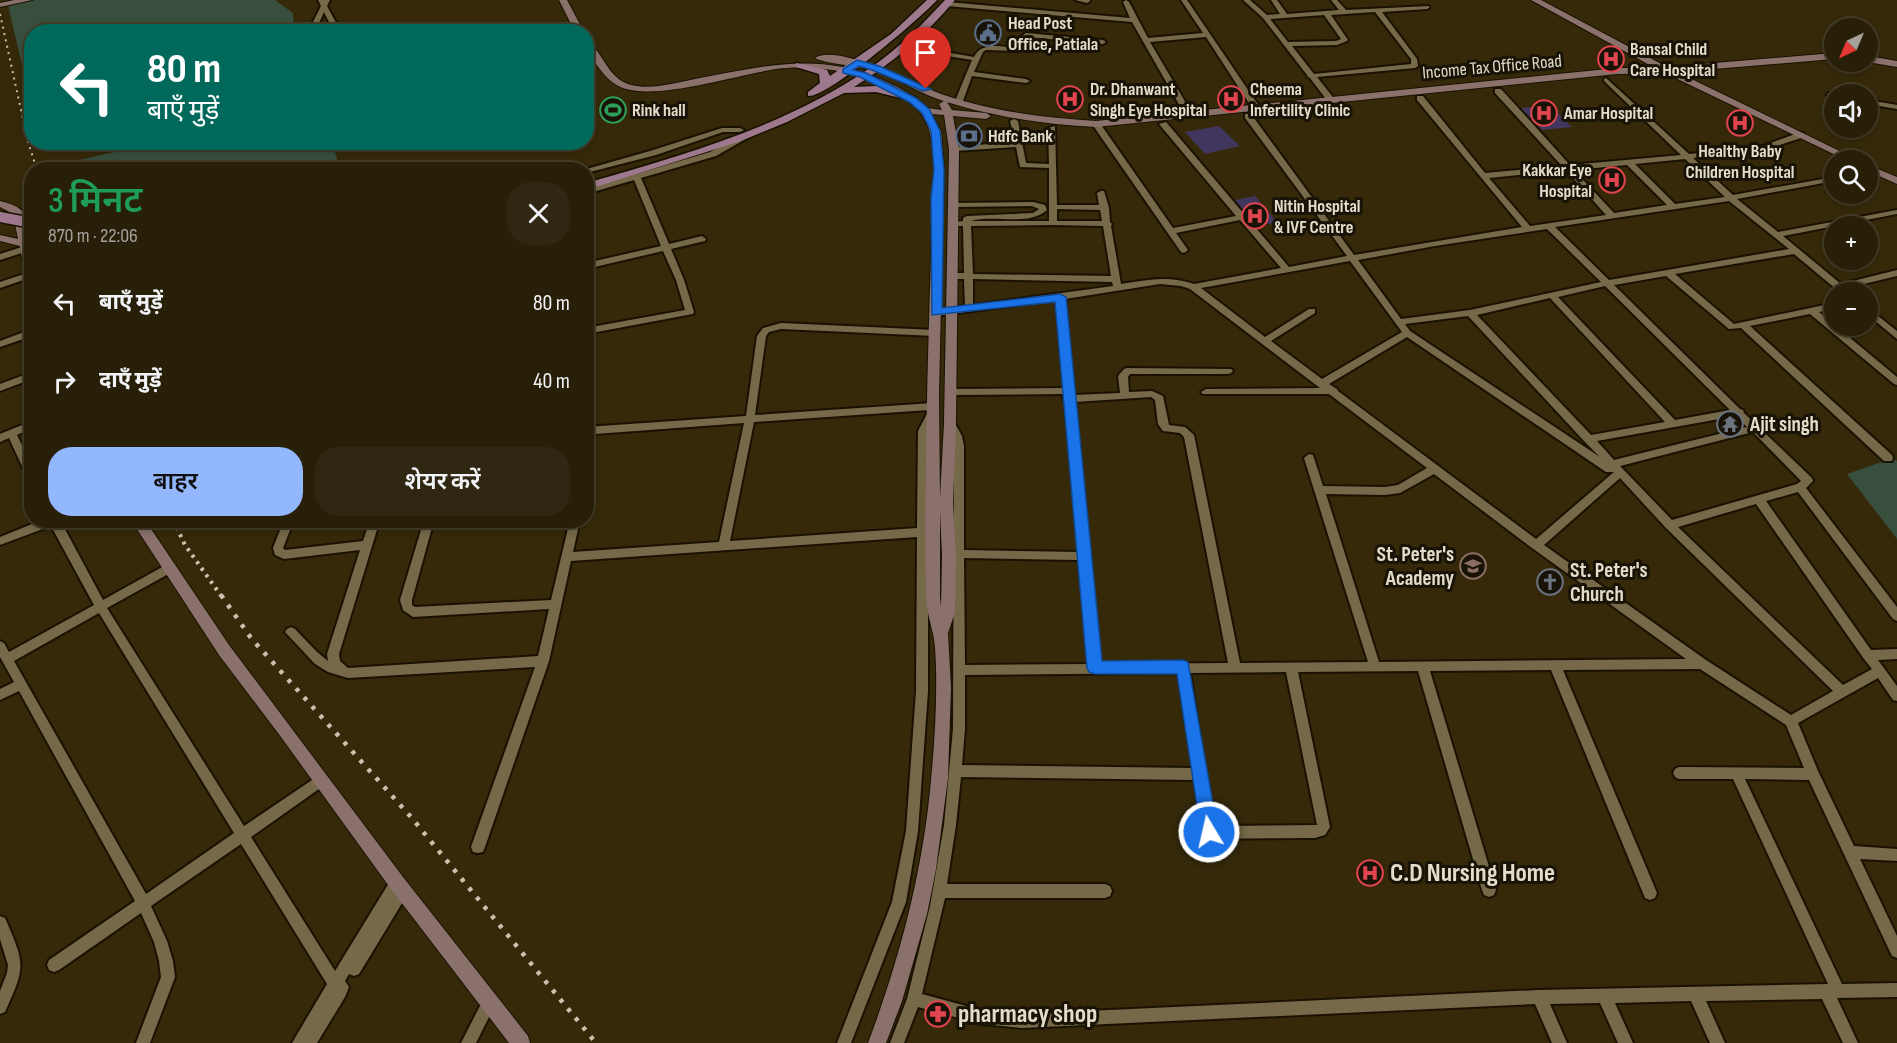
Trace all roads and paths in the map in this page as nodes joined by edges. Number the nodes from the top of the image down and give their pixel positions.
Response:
1 (14, 0) edge
2 (28, 0) edge
3 (563, 0) edge
4 (932, 0) edge
5 (1078, 0) edge
6 (1184, 0) edge
7 (1246, 0) edge
8 (1274, 0) edge
9 (1334, 0) edge
10 (1535, 0) edge
11 (324, 1) edge
12 (1087, 1) edge
13 (949, 2) edge
14 (1126, 2) dead end
15 (0, 3) edge
16 (1427, 7) dead end
17 (1377, 10) junction
18 (1344, 12) junction
19 (1326, 13) junction
20 (1285, 16) junction
21 (1265, 17) junction
22 (1134, 20) junction
23 (314, 24) edge
24 (334, 24) edge
25 (575, 24) edge
26 (1208, 35) junction
27 (1145, 40) junction
28 (1103, 42) dead end
29 (1287, 44) junction
30 (904, 47) junction
31 (594, 54) edge
32 (1824, 57) edge
33 (976, 59) junction
34 (1878, 61) edge
35 (857, 63) junction
36 (1897, 64) edge
37 (799, 65) junction
38 (779, 66) junction
39 (876, 68) junction
40 (1666, 70) junction
41 (846, 71) junction
42 (1646, 71) junction
43 (970, 74) junction
44 (863, 75) junction
45 (1310, 76) junction
46 (1606, 80) junction
47 (1026, 81) dead end
48 (825, 86) junction
49 (839, 90) junction
50 (1498, 91) junction
51 (938, 96) junction
52 (1420, 98) junction
53 (913, 100) junction
54 (959, 101) junction
55 (1332, 101) junction
56 (1878, 104) edge
57 (1897, 107) edge
58 (1257, 109) junction
59 (1285, 109) junction
60 (926, 111) junction
61 (948, 112) junction
62 (1189, 115) junction
63 (1248, 116) junction
64 (1014, 121) junction
65 (1163, 124) junction
66 (1098, 127) junction
67 (1052, 128) junction
68 (743, 133) junction
69 (1801, 135) junction
70 (1018, 144) junction
71 (954, 149) junction
72 (1832, 150) edge
73 (1685, 156) junction
74 (1629, 162) junction
75 (1053, 166) junction
76 (1568, 168) junction
77 (594, 169) edge
78 (1878, 174) edge
79 (594, 176) edge
80 (1483, 176) junction
81 (637, 178) junction
82 (1824, 181) edge
83 (1897, 181) edge
84 (594, 185) edge
85 (594, 190) edge
86 (1101, 193) dead end
87 (1731, 198) junction
88 (0, 204) edge
89 (953, 205) junction
90 (1053, 207) junction
91 (1673, 207) junction
92 (1105, 208) junction
93 (1897, 212) edge
94 (1612, 216) junction
95 (0, 217) edge
96 (1242, 217) junction
97 (24, 222) edge
98 (1053, 223) junction
99 (953, 224) junction
100 (966, 224) junction
101 (1108, 224) junction
102 (0, 226) edge
103 (1549, 226) junction
104 (24, 229) edge
105 (1528, 229) junction
106 (1172, 231) junction
107 (1775, 235) junction
108 (0, 238) edge
109 (702, 239) dead end
110 (24, 247) junction
111 (666, 247) junction
112 (1185, 250) dead end
113 (1794, 250) junction
114 (0, 257) edge
115 (1351, 257) junction
116 (594, 264) edge
117 (1286, 269) junction
118 (1668, 273) junction
119 (1897, 273) edge
120 (952, 276) junction
121 (968, 277) junction
122 (24, 280) edge
123 (1832, 282) edge
124 (1868, 282) edge
125 (1608, 283) junction
126 (1117, 284) junction
127 (0, 285) edge
128 (1193, 287) junction
129 (1551, 296) junction
130 (1060, 297) junction
131 (969, 308) junction
132 (1824, 308) edge
133 (952, 310) junction
134 (1312, 311) dead end
135 (1812, 311) junction
136 (936, 313) junction
137 (1470, 313) junction
138 (1878, 320) edge
139 (1398, 322) junction
140 (1744, 326) junction
141 (594, 330) edge
142 (935, 333) junction
143 (1407, 333) junction
144 (24, 335) edge
145 (1897, 336) edge
146 (1267, 340) junction
147 (0, 344) edge
148 (1228, 371) dead end
149 (24, 378) edge
150 (1897, 382) edge
151 (1323, 383) junction
152 (0, 388) edge
153 (1334, 391) junction
154 (951, 392) junction
155 (1206, 392) dead end
156 (1068, 395) junction
157 (1125, 396) junction
158 (933, 409) junction
159 (1740, 412) junction
160 (750, 419) junction
161 (950, 423) junction
162 (1674, 425) junction
163 (24, 427) edge
164 (1756, 428) junction
165 (594, 431) edge
166 (11, 433) junction
167 (0, 438) edge
168 (1588, 439) junction
169 (1309, 458) dead end
170 (1888, 458) dead end
171 (24, 460) edge
172 (1434, 469) junction
173 (1619, 473) junction
174 (1800, 487) junction
175 (1319, 490) junction
176 (1758, 498) junction
177 (1670, 525) junction
178 (35, 528) edge
179 (58, 528) edge
180 (141, 528) edge
181 (285, 528) edge
182 (372, 528) edge
183 (427, 528) edge
184 (573, 528) edge
185 (922, 532) junction
186 (0, 541) edge
187 (367, 545) junction
188 (1536, 545) junction
189 (724, 546) junction
190 (958, 554) junction
191 (1084, 556) junction
192 (568, 557) junction
193 (168, 569) junction
194 (557, 604) junction
195 (100, 606) junction
196 (1897, 616) edge
197 (291, 632) dead end
198 (941, 633) junction
199 (0, 646) edge
200 (1897, 654) edge
201 (1868, 655) junction
202 (7, 658) junction
203 (543, 661) junction
204 (1702, 664) junction
205 (1422, 665) junction
206 (1555, 665) junction
207 (1291, 666) junction
208 (1375, 666) junction
209 (1183, 667) junction
210 (1235, 667) junction
211 (1095, 668) junction
212 (958, 670) junction
213 (340, 671) junction
214 (1879, 671) junction
215 (21, 684) junction
216 (1841, 691) junction
217 (0, 695) edge
218 (1897, 696) edge
219 (1791, 721) junction
220 (955, 771) junction
221 (1679, 773) dead end
222 (1736, 773) junction
223 (1200, 774) junction
224 (1813, 774) junction
225 (322, 780) junction
226 (1209, 832) junction
227 (1188, 833) dead end
228 (243, 835) junction
229 (478, 847) dead end
230 (1850, 852) junction
231 (1897, 855) edge
232 (399, 886) junction
233 (1489, 890) dead end
234 (939, 891) junction
235 (1105, 891) dead end
236 (1650, 892) dead end
237 (142, 904) junction
238 (0, 923) edge
239 (1897, 951) edge
240 (54, 965) dead end
241 (338, 988) junction
242 (1897, 990) edge
243 (1832, 991) junction
244 (1604, 995) junction
245 (1696, 996) junction
246 (1539, 998) junction
247 (914, 999) junction
248 (489, 1004) junction
249 (0, 1007) edge
250 (143, 1043) edge
251 (299, 1043) edge
252 (309, 1043) edge
253 (468, 1043) edge
254 (521, 1043) edge
255 (844, 1043) edge
256 (877, 1043) edge
257 (897, 1043) edge
258 (1560, 1043) edge
259 (1626, 1043) edge
260 (1718, 1043) edge
261 (1851, 1043) edge

1 - 15 main road
2 - 15 main road
3 - 25 main road
4 - 35 main road
5 - 12 street
6 - 26 street
7 - 21 street
8 - 20 street
9 - 18 street
10 - 40 main road, Income Tax Office Road
11 - 23 street
11 - 24 street
13 - 22 street
13 - 30 main road
14 - 22 street
16 - 17 street
17 - 18 street
17 - 45 street
18 - 19 street
19 - 20 street
19 - 29 street
20 - 21 street
21 - 29 street
22 - 27 street
26 - 27 street
26 - 58 street
27 - 62 street
28 - 33 street
29 - 45 street
30 - 33 street
30 - 39 main road
31 - 38 main road
32 - 40 main road
33 - 43 street
34 - 36 main road
35 - 38 main road
35 - 39 main road
35 - 41 main road
37 - 38 main road
37 - 41 main road
37 - 48 main road
39 - 44 main road
39 - 51 main road
40 - 42 main road, Income Tax Office Road
40 - 69 main road
41 - 44 main road
41 - 48 main road
42 - 46 main road
42 - 55 main road, Income Tax Office Road
43 - 47 street
43 - 54 street
44 - 49 main road
44 - 53 main road
45 - 55 street
46 - 50 main road
46 - 73 street
48 - 68 main road
49 - 53 main road
49 - 68 main road
50 - 52 main road
50 - 76 street
51 - 54 main road
51 - 61 main road
52 - 59 main road
52 - 80 street
53 - 60 main road
54 - 66 main road
55 - 59 main road, Income Tax Office Road
56 - 57 street
58 - 59 main road, Income Tax Office Road
58 - 62 main road, Income Tax Office Road
59 - 63 main road
60 - 61 main road
60 - 136 main road
61 - 64 main road
61 - 71 main road
62 - 66 main road, Income Tax Office Road
63 - 65 main road
63 - 115 street
64 - 67 main road
64 - 70 street
65 - 66 main road
65 - 96 street
66 - 67 main road
66 - 106 street
67 - 75 street
68 - 77 street
68 - 79 main road
68 - 81 street
68 - 84 main road
69 - 72 main road
69 - 73 street
70 - 71 street
70 - 75 street
71 - 89 main road
73 - 74 street
73 - 87 street
74 - 76 street
74 - 91 street
75 - 90 street
76 - 80 street
76 - 94 street
78 - 83 main road
80 - 105 street
81 - 85 street
81 - 111 street
82 - 87 street
86 - 92 street
87 - 91 street
87 - 107 street
88 - 110 main road
89 - 99 main road
89 - 100 street
90 - 92 street
90 - 98 street
91 - 94 street
92 - 101 street
93 - 107 street
94 - 103 street
95 - 97 main road, bridge
96 - 106 street
96 - 117 street
98 - 100 street
98 - 101 street
99 - 100 street
99 - 120 main road
100 - 121 street
101 - 126 street
102 - 104 main road
103 - 105 street
103 - 125 street
105 - 115 street
106 - 112 street
107 - 113 street
108 - 110 main road
109 - 111 street
110 - 114 street
111 - 116 street
111 - 141 street
113 - 118 street
113 - 123 street
115 - 117 street
115 - 139 street
117 - 128 street
118 - 125 street
118 - 140 street
119 - 124 street
120 - 121 street
120 - 133 main road
121 - 126 street
121 - 131 street
122 - 127 street
125 - 129 street
125 - 159 street
126 - 128 street
126 - 130 street
128 - 146 street
129 - 137 street
129 - 162 street
130 - 131 street
130 - 156 street
131 - 133 street
132 - 135 street
133 - 136 street
133 - 154 main road
134 - 146 street
135 - 140 street
135 - 150 street
136 - 142 main road
137 - 139 street
137 - 168 street
138 - 145 street
139 - 143 street
140 - 170 street
142 - 158 main road
142 - 160 street
143 - 151 street
143 - 173 street
144 - 147 street
146 - 151 street
148 - 157 street
149 - 152 street
151 - 153 street
153 - 155 street
153 - 172 street
154 - 156 street
154 - 161 main road
156 - 157 street
156 - 191 street
157 - 210 street
158 - 160 street
158 - 185 street
158 - 198 main road
159 - 162 street
159 - 164 street
160 - 165 street
160 - 189 street
161 - 190 street
161 - 198 main road
162 - 168 street
163 - 166 street
164 - 173 street
164 - 174 street
166 - 167 street
166 - 171 street
168 - 173 street
169 - 175 street
172 - 175 street
172 - 188 street
173 - 177 street
173 - 188 street
174 - 176 street
174 - 196 street
175 - 208 street
176 - 177 street
176 - 201 street
177 - 216 street
178 - 186 street
179 - 195 street
180 - 193 main road
181 - 187 street
182 - 187 street
183 - 194 street
184 - 192 street
185 - 189 street
185 - 255 street
187 - 213 street
188 - 204 street
189 - 192 street
190 - 191 street
190 - 212 street
191 - 211 street
192 - 194 street
193 - 195 street
193 - 225 main road
194 - 203 street
195 - 202 street
195 - 228 street
197 - 213 street
198 - 256 main road
199 - 202 street
200 - 201 street
201 - 214 street
202 - 215 street
203 - 213 street
203 - 229 street
204 - 206 street
204 - 219 street
205 - 206 street
205 - 208 street
205 - 233 street
206 - 236 street
207 - 208 street
207 - 210 street
207 - 226 street
209 - 210 street
209 - 211 street
209 - 223 street
211 - 212 street
212 - 220 street
214 - 216 street
214 - 218 street
215 - 217 street
215 - 237 street
216 - 219 street
219 - 224 street
220 - 223 street
220 - 234 street
221 - 222 street
222 - 224 street
222 - 243 street
223 - 226 street
224 - 230 street
225 - 228 street
225 - 232 main road
226 - 227 street
228 - 237 street
228 - 241 street
230 - 231 street
230 - 239 street
232 - 241 street
232 - 248 main road
234 - 235 street
234 - 247 street
237 - 240 street
237 - 250 street
238 - 249 street
241 - 251 street
241 - 252 street
242 - 243 street
243 - 245 street
243 - 261 street
244 - 245 street
244 - 246 street
244 - 259 street
245 - 260 street
246 - 247 street
246 - 258 street
247 - 257 street
248 - 253 street
248 - 254 main road

